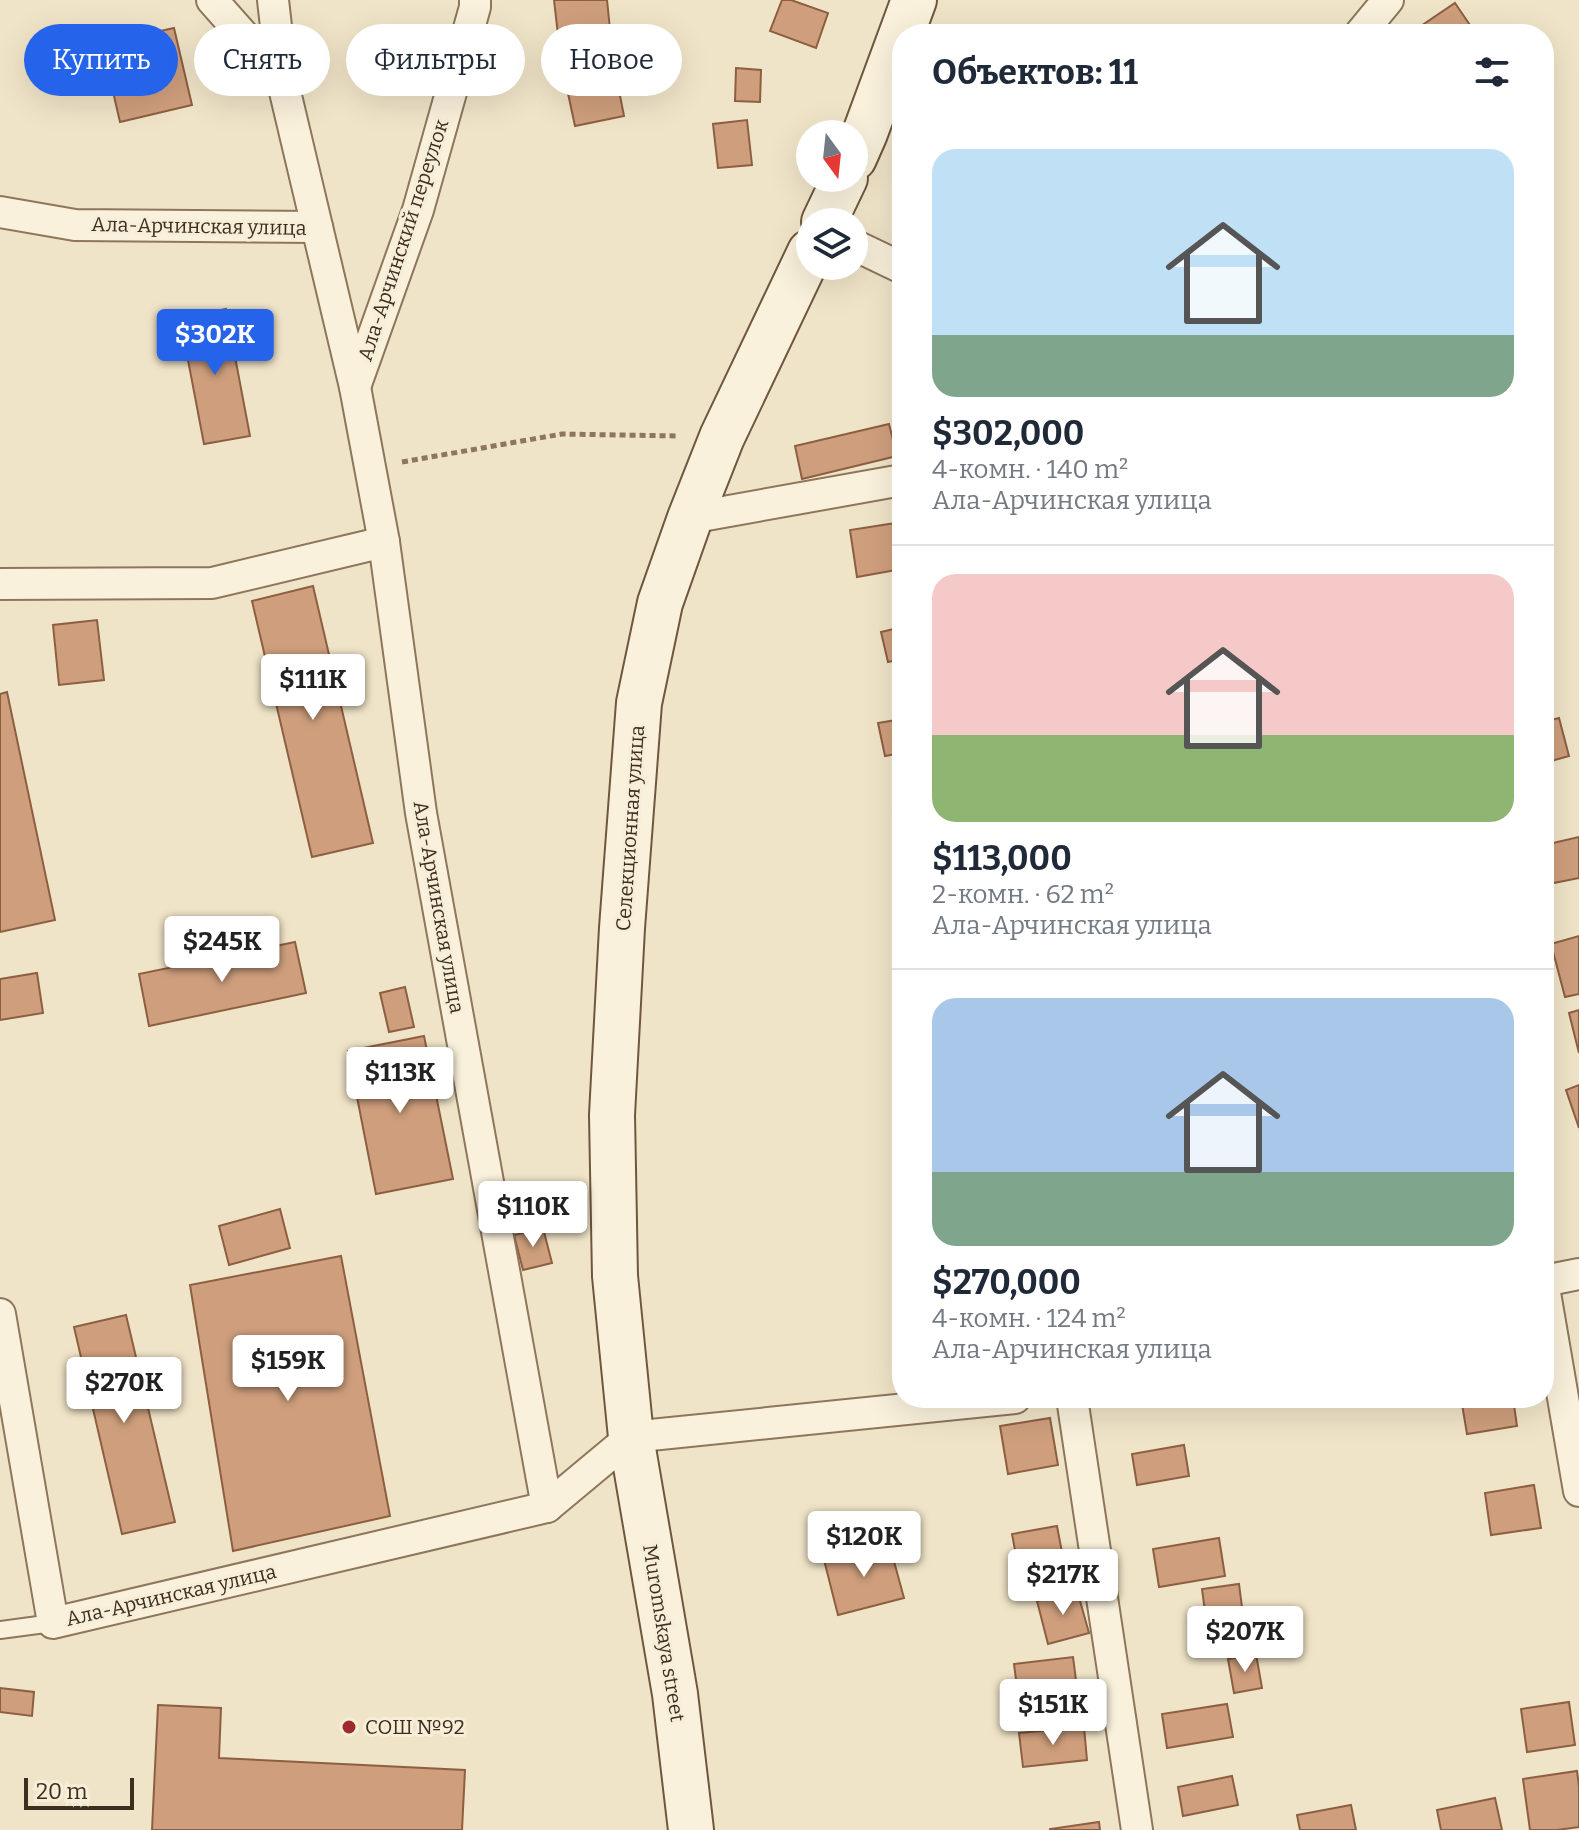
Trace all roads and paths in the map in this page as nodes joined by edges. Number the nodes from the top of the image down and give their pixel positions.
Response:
1 (212, 0) edge
2 (273, 0) edge
3 (475, 0) edge
4 (914, 0) edge
5 (1388, 0) edge
6 (233, 24) edge
7 (276, 24) edge
8 (905, 24) edge
9 (1368, 24) edge
10 (892, 60) edge
11 (286, 96) edge
12 (868, 125) edge
13 (0, 212) edge
14 (317, 227) junction
15 (868, 252) edge
16 (892, 263) edge
17 (797, 280) edge
18 (355, 387) junction
19 (722, 437) junction
20 (370, 468) junction
21 (892, 482) edge
22 (690, 518) junction
23 (384, 542) junction
24 (0, 584) edge
25 (1579, 1274) edge
26 (1554, 1281) edge
27 (0, 1314) edge
28 (1554, 1343) edge
29 (917, 1408) edge
30 (1074, 1408) edge
31 (631, 1437) junction
32 (1579, 1491) edge
33 (547, 1507) junction
34 (53, 1623) junction
35 (0, 1630) edge
36 (691, 1830) edge
37 (1137, 1830) edge

1 - 6 street
2 - 7 street
3 - 18 street, Ала-Арчинский переулок
4 - 8 street
5 - 9 street
10 - 12 street
11 - 14 street
13 - 14 street, Ала-Арчинская улица
14 - 18 street, Ала-Арчинская улица
15 - 16 street
17 - 19 street, Селекционная улица
18 - 20 street, Ала-Арчинская улица
19 - 20 path
19 - 22 street, Селекционная улица
20 - 23 street, Ала-Арчинская улица
21 - 22 street
22 - 31 street, Селекционная улица
23 - 24 street
23 - 33 street, Ала-Арчинская улица
25 - 26 street
27 - 34 street, Ала-Арчинская улица
28 - 32 street
29 - 31 street
30 - 37 street
31 - 33 street, Ала-Арчинская улица
31 - 36 street, Muromskaya street
33 - 34 street, Ала-Арчинская улица
34 - 35 lane

